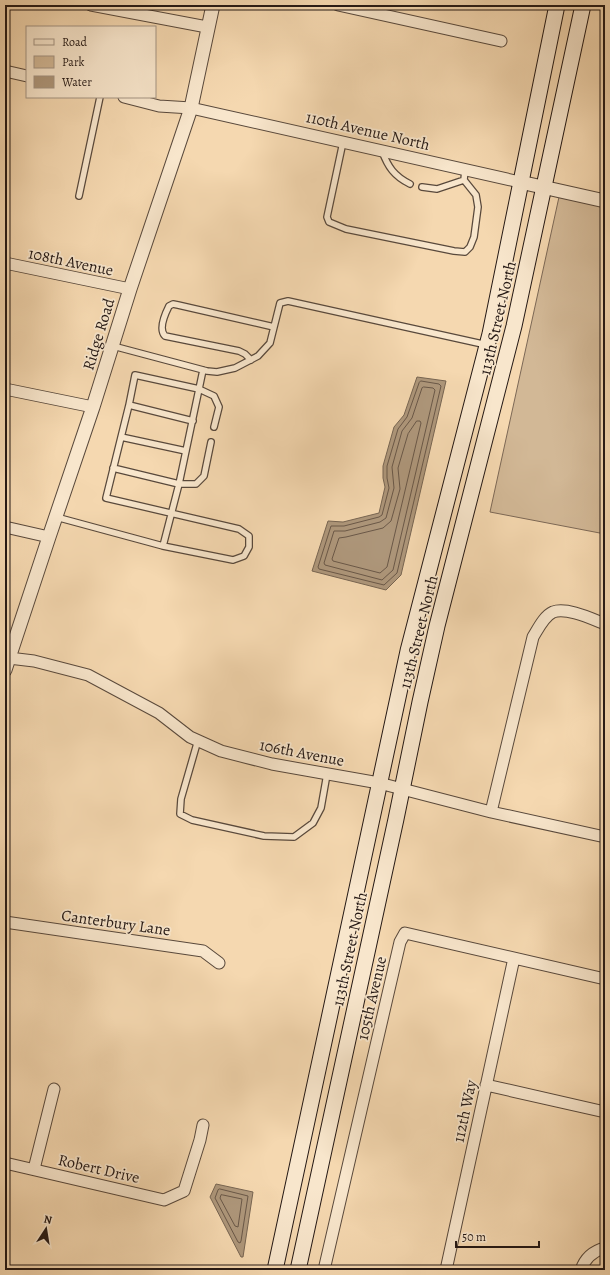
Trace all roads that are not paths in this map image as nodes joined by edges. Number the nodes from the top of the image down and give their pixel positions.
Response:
1 (91, 5) edge
2 (213, 5) edge
3 (338, 5) edge
4 (557, 5) edge
5 (583, 5) edge
6 (207, 27) junction
7 (501, 40) dead end
8 (5, 72) edge
9 (26, 76) edge
10 (100, 98) edge
11 (128, 98) edge
12 (191, 108) junction
13 (343, 142) junction
14 (382, 151) junction
15 (465, 175) junction
16 (520, 182) junction
17 (410, 184) dead end
18 (422, 187) dead end
19 (545, 188) junction
20 (79, 196) dead end
21 (605, 201) edge
22 (5, 263) edge
23 (130, 289) junction
24 (274, 327) junction
25 (487, 345) junction
26 (113, 346) junction
27 (251, 360) junction
28 (203, 370) junction
29 (199, 389) junction
30 (5, 390) edge
31 (129, 405) junction
32 (93, 407) junction
33 (193, 421) junction
34 (214, 426) dead end
35 (121, 437) junction
36 (211, 442) dead end
37 (186, 451) junction
38 (113, 468) junction
39 (179, 484) junction
40 (172, 513) junction
41 (56, 517) junction
42 (5, 528) edge
43 (49, 537) junction
44 (163, 546) junction
45 (605, 624) edge
46 (7, 664) edge
47 (198, 740) junction
48 (327, 774) junction
49 (379, 783) junction
50 (402, 789) junction
51 (491, 812) junction
52 (605, 837) edge
53 (5, 922) edge
54 (514, 958) junction
55 (219, 963) dead end
56 (605, 979) edge
57 (486, 1085) junction
58 (54, 1089) dead end
59 (605, 1112) edge
60 (203, 1125) dead end
61 (5, 1164) edge
62 (34, 1169) junction
63 (600, 1249) edge
64 (275, 1270) edge
65 (298, 1270) edge
66 (324, 1270) edge
67 (446, 1270) edge
68 (581, 1270) edge

1 - 6 street
2 - 6 street, Ridge Road
3 - 7 street
4 - 16 main road, 113th Street North
5 - 19 main road, 113th Street North
6 - 12 street, Ridge Road
8 - 9 street
10 - 20 lane
11 - 12 street, 110th Avenue North
12 - 13 street, 110th Avenue North
12 - 23 street, Ridge Road
13 - 14 street, 110th Avenue North
13 - 15 lane
14 - 15 street, 110th Avenue North
14 - 17 lane
15 - 16 street, 110th Avenue North
15 - 18 lane
16 - 19 street, 110th Avenue North
16 - 25 main road, 113th Street North
19 - 21 street, 110th Avenue North
19 - 50 main road, 113th Street North
22 - 23 street, 108th Avenue
23 - 26 street, Ridge Road
24 - 25 lane
24 - 27 lane
24 - 27 lane
25 - 49 main road, 113th Street North
26 - 28 lane
26 - 32 street, Ridge Road
27 - 28 lane
28 - 29 lane
29 - 31 lane
29 - 33 lane
29 - 34 lane
30 - 32 street
31 - 33 lane
31 - 35 lane
32 - 41 street, Ridge Road
33 - 37 lane
35 - 37 lane
35 - 38 lane
36 - 39 lane
37 - 39 lane
38 - 39 lane
38 - 40 lane
39 - 40 lane
40 - 44 lane
40 - 44 lane
41 - 43 street, Ridge Road
41 - 44 lane
42 - 43 street
43 - 46 street, Ridge Road
45 - 51 street
46 - 47 street, 106th Avenue
47 - 48 street, 106th Avenue
47 - 48 lane
48 - 49 street, 106th Avenue
49 - 50 street, 106th Avenue
49 - 64 main road, 113th Street North
50 - 51 street, 106th Avenue
50 - 65 main road, 113th Street North
51 - 52 street, 106th Avenue
53 - 55 street, Canterbury Lane
54 - 56 street, 105th Avenue
54 - 57 street, 112th Way
54 - 66 street, 105th Avenue
57 - 59 street
57 - 67 street, 112th Way
58 - 62 street
60 - 62 street, Robert Drive
61 - 62 street, Robert Drive
63 - 68 street

